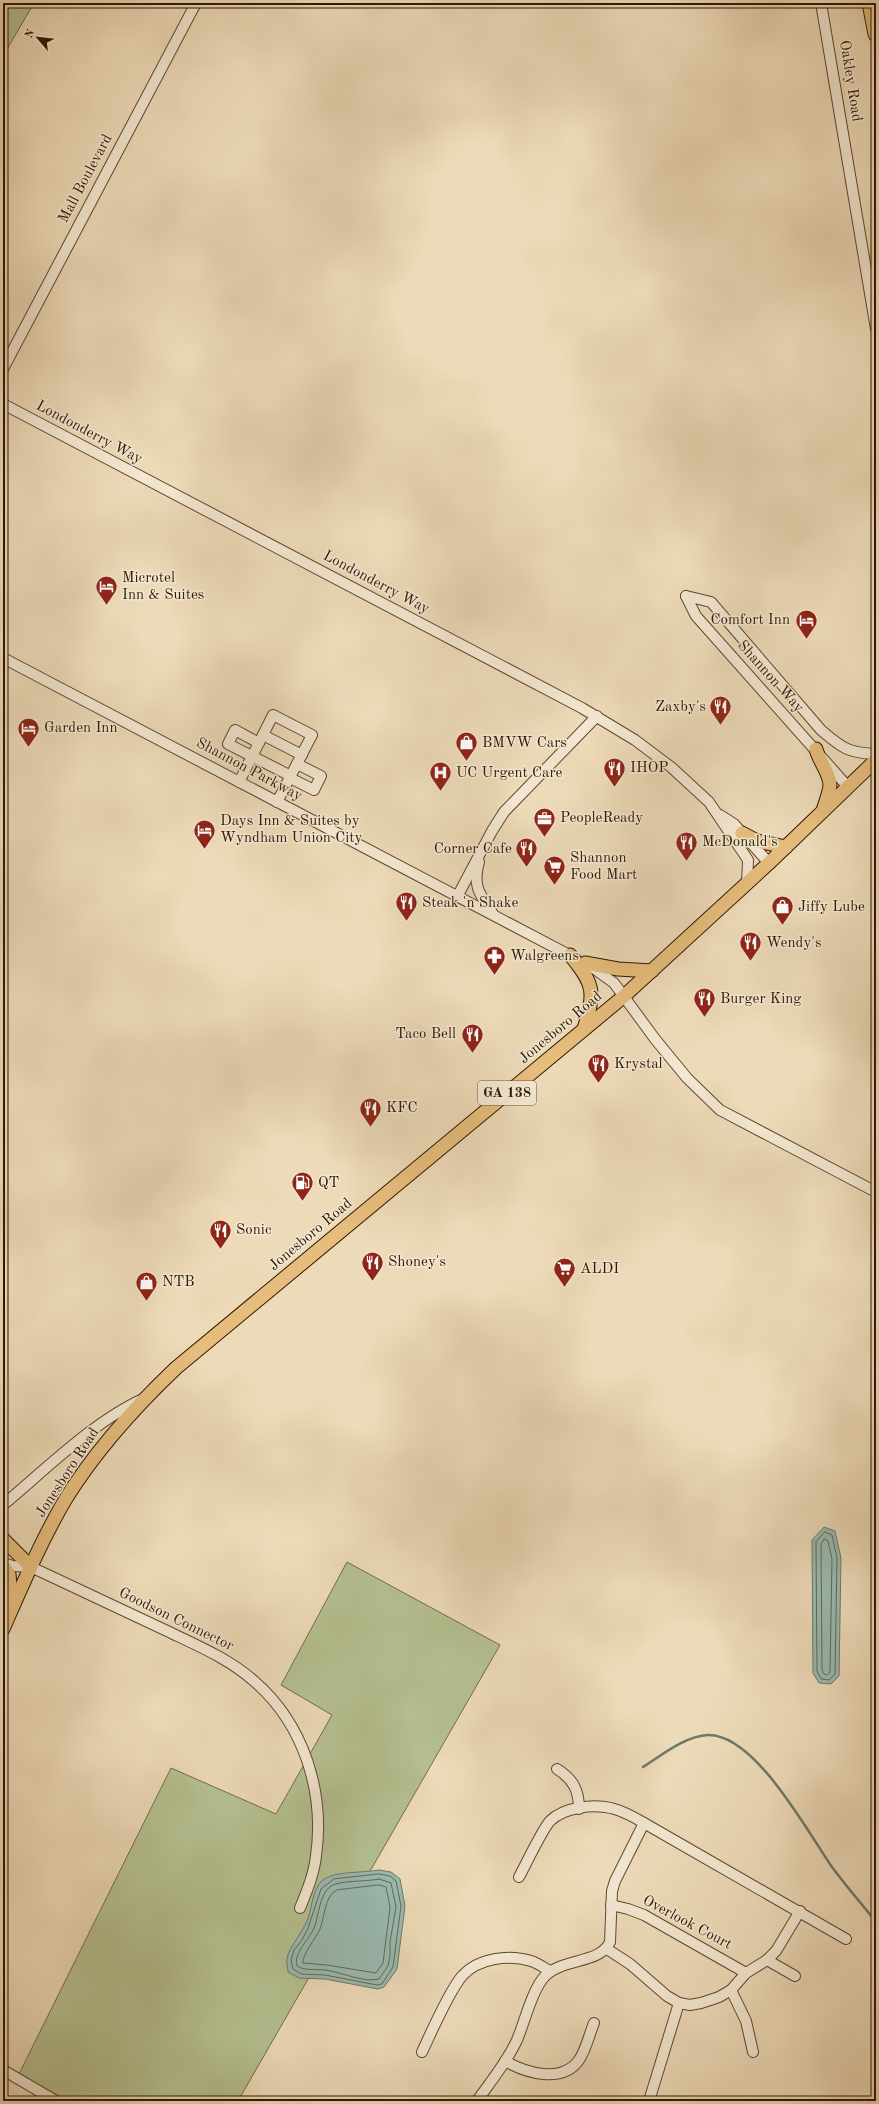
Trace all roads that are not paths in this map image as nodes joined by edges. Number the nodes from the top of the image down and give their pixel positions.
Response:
1 (196, 3) edge
2 (821, 3) edge
3 (870, 3) edge
4 (876, 34) edge
5 (876, 329) edge
6 (3, 370) edge
7 (3, 404) edge
8 (3, 658) edge
9 (597, 716) junction
10 (261, 739) junction
11 (816, 749) junction
12 (876, 754) edge
13 (252, 756) junction
14 (299, 759) junction
15 (876, 760) edge
16 (290, 777) junction
17 (239, 782) junction
18 (848, 787) junction
19 (277, 802) junction
20 (823, 811) junction
21 (718, 814) junction
22 (742, 833) junction
23 (484, 846) junction
24 (786, 847) junction
25 (769, 863) junction
26 (747, 884) junction
27 (457, 897) junction
28 (494, 916) junction
29 (570, 955) junction
30 (585, 962) junction
31 (652, 971) junction
32 (623, 997) junction
33 (584, 1029) junction
34 (876, 1192) edge
35 (143, 1399) junction
36 (3, 1505) edge
37 (3, 1539) edge
38 (3, 1563) edge
39 (3, 1566) edge
40 (31, 1568) junction
41 (12, 1609) junction
42 (3, 1629) edge
43 (557, 1769) dead end
44 (579, 1808) junction
45 (644, 1823) junction
46 (519, 1877) dead end
47 (612, 1905) junction
48 (300, 1908) dead end
49 (800, 1911) junction
50 (846, 1939) dead end
51 (607, 1949) junction
52 (767, 1960) junction
53 (550, 1971) junction
54 (746, 1973) junction
55 (795, 1976) dead end
56 (731, 1990) junction
57 (679, 2003) junction
58 (594, 2023) dead end
59 (422, 2052) dead end
60 (753, 2052) dead end
61 (505, 2061) junction
62 (3, 2070) edge
63 (56, 2101) edge
64 (477, 2101) edge
65 (649, 2101) edge

1 - 6 street, Mall Boulevard
2 - 5 street, Oakley Road
3 - 4 highway
7 - 9 street, Londonderry Way
8 - 17 street, Shannon Parkway
9 - 21 street, Londonderry Way
9 - 23 street
10 - 13 street
10 - 13 street
10 - 14 street
10 - 14 street
11 - 12 street, Shannon Way
11 - 18 street, Shannon Way
11 - 20 main road
13 - 16 street
13 - 17 street
14 - 16 street
14 - 16 street
15 - 18 main road, Jonesboro Road / GA 138
16 - 19 street
17 - 19 street, Shannon Parkway
18 - 20 main road, Jonesboro Road / GA 138
19 - 27 street, Shannon Parkway
20 - 24 main road, Jonesboro Road / GA 138
21 - 22 street, Londonderry Way
21 - 26 street, Londonderry Way
22 - 24 main road
22 - 25 street, Londonderry Way
23 - 27 street
23 - 28 street
24 - 25 main road, Jonesboro Road / GA 138
25 - 26 main road, Jonesboro Road / GA 138
26 - 31 main road, Jonesboro Road / GA 138
27 - 28 street, Shannon Parkway
28 - 29 street, Shannon Parkway
29 - 30 street, Shannon Parkway
29 - 33 main road
30 - 31 main road
30 - 32 street, Shannon Parkway
31 - 32 main road, Jonesboro Road / GA 138
32 - 33 main road, Jonesboro Road / GA 138
32 - 34 street, Shannon Parkway
33 - 35 main road, Jonesboro Road / GA 138
35 - 36 street, Jonesboro Road
35 - 40 main road, Jonesboro Road / GA 138
37 - 40 main road
38 - 40 street
39 - 41 main road
40 - 41 main road, GA 138
40 - 48 street, Goodson Connector
41 - 42 main road, GA 138
43 - 44 street
44 - 45 street
44 - 46 street
45 - 47 street
45 - 49 street
47 - 51 street
47 - 54 street, Overlook Court
49 - 50 street
49 - 52 street
51 - 53 street
51 - 57 street
52 - 54 street
52 - 55 street
53 - 59 street
53 - 61 street
54 - 56 street
56 - 57 street
56 - 60 street
57 - 65 street
58 - 61 street
61 - 64 street
62 - 63 street

